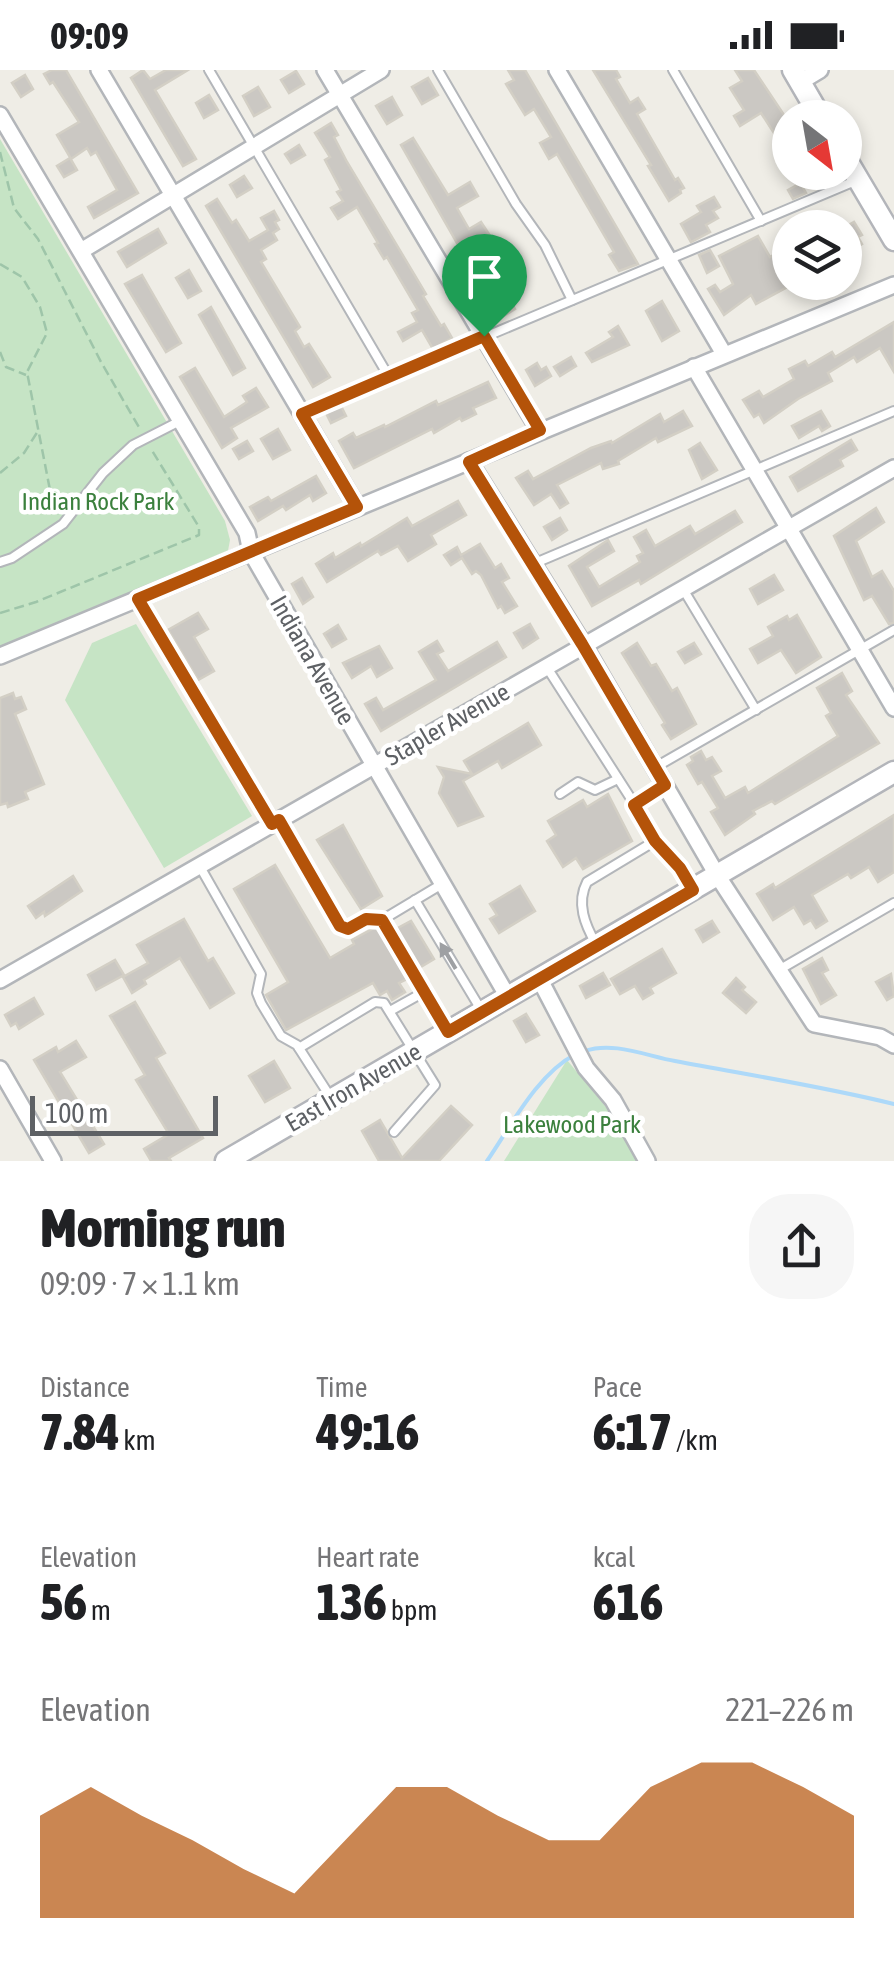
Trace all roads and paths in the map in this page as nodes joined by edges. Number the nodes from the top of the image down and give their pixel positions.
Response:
1 (98, 70) edge
2 (209, 70) edge
3 (326, 70) edge
4 (381, 70) edge
5 (438, 70) edge
6 (558, 70) edge
7 (673, 70) edge
8 (820, 70) edge
9 (796, 76) edge
10 (340, 95) junction
11 (810, 100) edge
12 (0, 115) edge
13 (254, 147) junction
14 (0, 152) edge
15 (862, 187) edge
16 (834, 190) edge
17 (173, 196) junction
18 (761, 221) junction
19 (894, 240) edge
20 (81, 250) junction
21 (669, 260) junction
22 (0, 264) edge
23 (894, 285) edge
24 (572, 300) junction
25 (484, 336) junction
26 (0, 352) edge
27 (724, 354) junction
28 (694, 368) junction
29 (28, 376) junction
30 (389, 377) junction
31 (894, 411) edge
32 (302, 414) junction
33 (180, 421) junction
34 (38, 430) junction
35 (540, 430) junction
36 (146, 439) junction
37 (469, 462) junction
38 (894, 469) edge
39 (754, 470) junction
40 (0, 473) edge
41 (357, 507) junction
42 (64, 524) junction
43 (788, 527) junction
44 (251, 552) junction
45 (0, 562) edge
46 (533, 564) junction
47 (682, 587) junction
48 (138, 599) junction
49 (0, 613) edge
50 (894, 630) edge
51 (582, 644) junction
52 (860, 650) junction
53 (0, 656) edge
54 (546, 666) junction
55 (894, 708) edge
56 (756, 710) junction
57 (374, 766) junction
58 (654, 768) junction
59 (894, 772) edge
60 (618, 779) junction
61 (665, 785) junction
62 (560, 794) dead end
63 (634, 805) junction
64 (276, 822) junction
65 (655, 841) junction
66 (200, 866) junction
67 (718, 876) junction
68 (442, 884) junction
69 (693, 890) junction
70 (415, 900) junction
71 (894, 903) edge
72 (382, 920) junction
73 (596, 946) junction
74 (777, 971) junction
75 (539, 978) junction
76 (0, 980) edge
77 (424, 992) junction
78 (508, 997) junction
79 (390, 1010) junction
80 (482, 1012) junction
81 (448, 1032) junction
82 (889, 1037) edge
83 (299, 1048) junction
84 (414, 1052) junction
85 (0, 1069) edge
86 (332, 1100) junction
87 (394, 1132) dead end
88 (53, 1161) edge
89 (226, 1161) edge
90 (647, 1161) edge

1 - 17 street
2 - 13 lane
3 - 10 street
4 - 10 street
5 - 24 lane
6 - 21 street
7 - 18 lane
8 - 9 street
9 - 11 street
10 - 13 street
10 - 25 street
12 - 20 street, Indiana Avenue
13 - 17 street
13 - 30 lane
14 - 36 path
15 - 19 street
16 - 18 lane
17 - 20 street
17 - 32 street
18 - 21 lane
20 - 33 street, Indiana Avenue
21 - 24 lane
21 - 27 street
22 - 29 path
23 - 27 street
24 - 25 lane
25 - 30 lane
25 - 35 street
26 - 29 path
27 - 28 street
28 - 35 street
28 - 39 street
29 - 34 path
30 - 32 lane
31 - 39 lane
32 - 41 street
33 - 36 lane
33 - 44 street, Indiana Avenue
34 - 40 path
34 - 42 path
35 - 37 street
36 - 42 lane
36 - 49 path
37 - 41 street
37 - 46 street
38 - 43 street, Stapler Avenue
39 - 43 street
39 - 46 lane
41 - 44 street
42 - 45 lane
43 - 47 street, Stapler Avenue
43 - 52 street
44 - 48 street
44 - 57 street, Indiana Avenue
46 - 51 street
47 - 51 street, Stapler Avenue
47 - 56 lane
48 - 53 street
48 - 64 lane
50 - 52 lane
51 - 54 street, Stapler Avenue
51 - 58 street
52 - 55 street
52 - 56 lane
54 - 57 street, Stapler Avenue
54 - 60 lane
56 - 58 lane
57 - 64 street, Stapler Avenue
57 - 68 street, Indiana Avenue
58 - 61 street
59 - 67 street, East Iron Avenue
60 - 62 lane
60 - 63 lane
61 - 63 lane
61 - 67 street
63 - 65 lane
64 - 66 street, Stapler Avenue
64 - 72 lane
65 - 69 lane
65 - 73 lane
66 - 76 street, Stapler Avenue
66 - 83 lane
67 - 69 street, East Iron Avenue
67 - 74 street
68 - 70 lane
68 - 78 street, Indiana Avenue
69 - 73 street, East Iron Avenue
70 - 72 lane
80 -> 70 lane
71 - 74 lane
72 - 77 lane
73 - 75 street, East Iron Avenue
74 - 82 street
75 - 78 street, East Iron Avenue
75 - 90 street
77 - 79 lane
77 - 81 lane
78 - 80 street, East Iron Avenue
79 - 83 lane
79 - 84 lane
80 - 81 street, East Iron Avenue
81 - 84 street, East Iron Avenue
83 - 86 lane
84 - 86 street, East Iron Avenue
84 - 87 lane
85 - 88 street
86 - 89 street, East Iron Avenue

